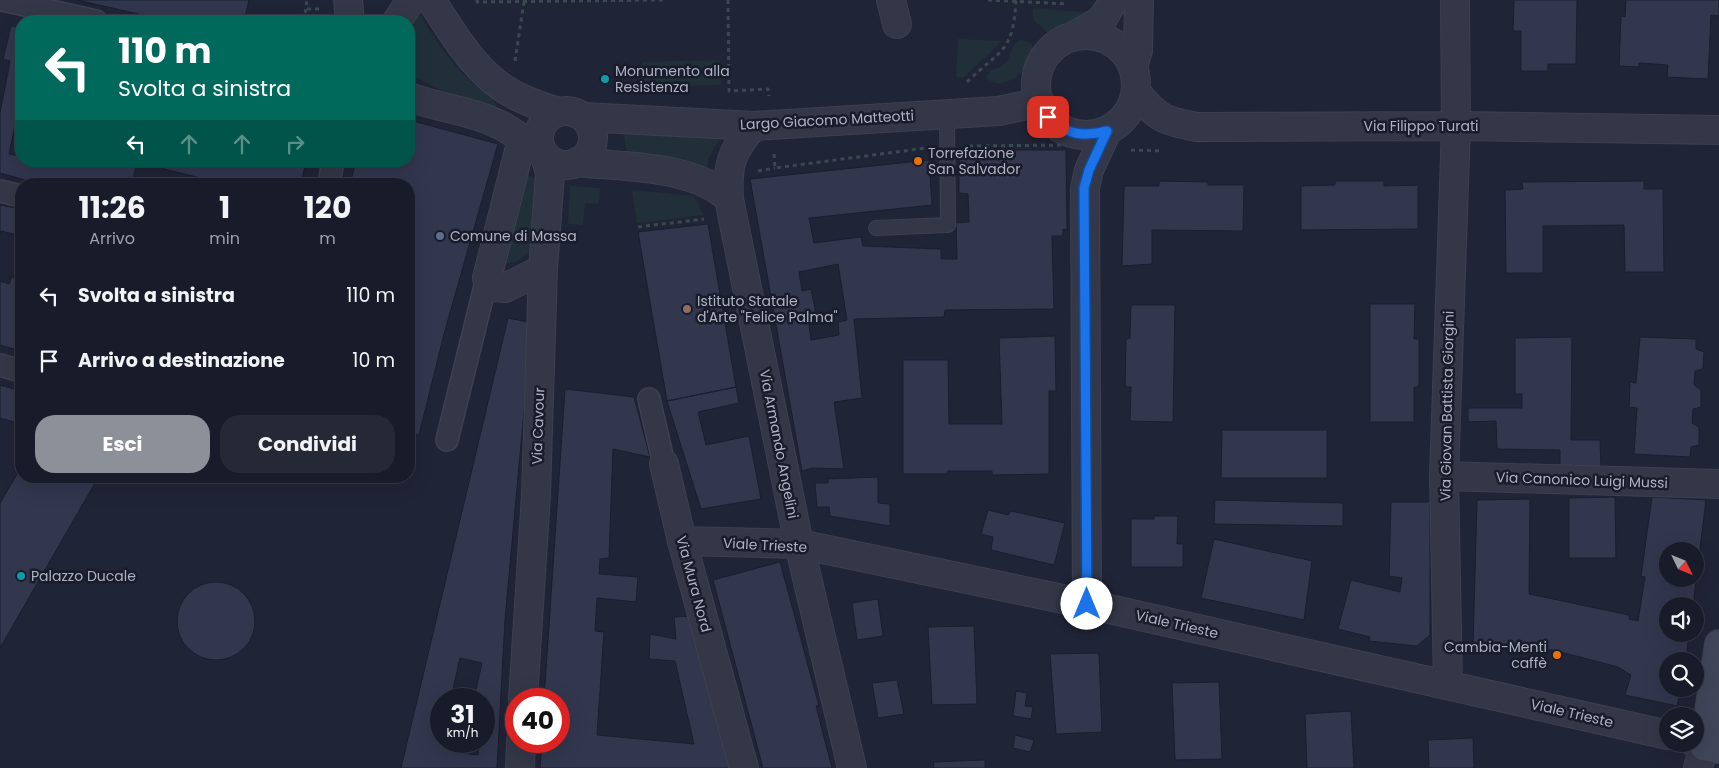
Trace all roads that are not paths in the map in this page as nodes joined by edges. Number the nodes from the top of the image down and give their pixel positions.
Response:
1 (2, 0) edge
2 (348, 0) edge
3 (411, 0) edge
4 (431, 0) edge
5 (1114, 0) edge
6 (1139, 0) edge
7 (1455, 0) edge
8 (69, 15) edge
9 (349, 15) edge
10 (402, 15) edge
11 (1072, 37) junction
12 (1134, 79) junction
13 (415, 99) edge
14 (1040, 102) junction
15 (570, 114) junction
16 (950, 114) junction
17 (754, 126) junction
18 (1456, 126) junction
19 (1719, 130) edge
20 (1107, 131) junction
21 (537, 149) junction
22 (577, 162) junction
23 (0, 191) edge
24 (15, 195) edge
25 (728, 199) junction
26 (876, 228) dead end
27 (543, 269) junction
28 (487, 278) junction
29 (0, 365) edge
30 (15, 369) edge
31 (648, 399) dead end
32 (447, 440) dead end
33 (664, 464) joint
34 (1444, 476) junction
35 (1719, 484) edge
36 (682, 541) junction
37 (799, 544) junction
38 (1087, 604) junction
39 (1719, 644) edge
40 (1448, 685) junction
41 (524, 688) edge
42 (1659, 733) edge
43 (1704, 751) edge
44 (521, 753) edge
45 (520, 768) edge
46 (744, 768) edge
47 (852, 768) edge

1 - 8 street
2 - 9 street
3 - 10 street
4 - 15 street, Largo Giacomo Matteotti
5 - 11 street
6 - 12 street
7 - 18 street, Via Giovan Battista Giorgini
11 - 12 street
11 - 14 street
12 - 18 street, Via Filippo Turati
12 - 20 street
13 - 21 street
14 - 16 street, Largo Giacomo Matteotti
14 - 20 street
15 - 17 street, Largo Giacomo Matteotti
15 - 21 street
15 - 22 street
16 - 17 street, Largo Giacomo Matteotti
16 - 26 lane
17 - 25 street, Via Armando Angelini
18 - 19 street, Via Filippo Turati
18 - 34 street, Via Giovan Battista Giorgini
20 - 38 street
21 - 22 street
21 - 27 street, Via Cavour
21 - 28 street
22 - 25 street
23 - 24 street
25 - 37 street, Via Armando Angelini
27 - 28 street
27 - 41 street, Via Cavour
28 - 32 street
29 - 30 street
31 - 33 street, Via Mura Nord
33 - 36 street, Via Mura Nord
34 - 35 street, Via Canonico Luigi Mussi
34 - 40 street, Via Giovan Battista Giorgini
36 - 37 street, Viale Trieste
36 - 46 street, Via Mura Nord
37 - 38 street, Viale Trieste
37 - 47 street, Via Armando Angelini
38 - 40 street, Viale Trieste
39 - 43 main road
40 - 42 street, Viale Trieste
44 - 45 street

